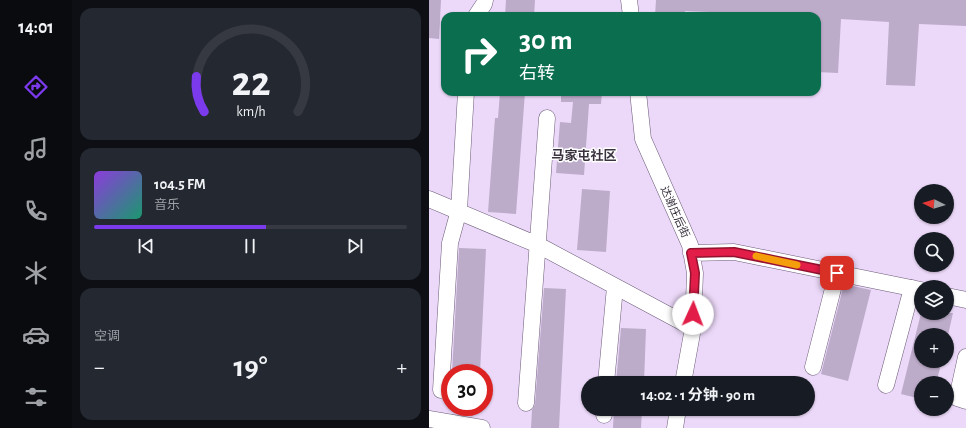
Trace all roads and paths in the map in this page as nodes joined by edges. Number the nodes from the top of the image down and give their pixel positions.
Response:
1 (485, 0) edge
2 (629, 0) edge
3 (479, 12) edge
4 (630, 12) edge
5 (466, 96) edge
6 (638, 96) edge
7 (547, 118) dead end
8 (429, 199) edge
9 (459, 210) junction
10 (537, 245) junction
11 (691, 253) junction
12 (837, 273) junction
13 (615, 287) junction
14 (914, 289) edge
15 (914, 295) edge
16 (954, 297) edge
17 (966, 300) edge
18 (693, 328) junction
19 (966, 357) edge
20 (443, 364) edge
21 (813, 367) dead end
22 (607, 376) edge
23 (684, 376) edge
24 (886, 385) dead end
25 (966, 401) edge
26 (526, 403) dead end
27 (677, 416) edge
28 (429, 419) edge
29 (482, 428) edge
30 (675, 428) edge

1 - 3 street
2 - 4 street
5 - 9 street
6 - 11 street, 达谢庄后街
7 - 10 street
8 - 9 street
9 - 10 street
9 - 20 street
10 - 13 street
10 - 26 street
11 - 12 street
11 - 18 street, 达谢庄后街
12 - 14 street
12 - 21 street
13 - 18 street
13 - 22 street
15 - 24 street
16 - 17 street
18 - 23 street, 达谢庄后街
19 - 25 street
27 - 30 street
28 - 29 street

